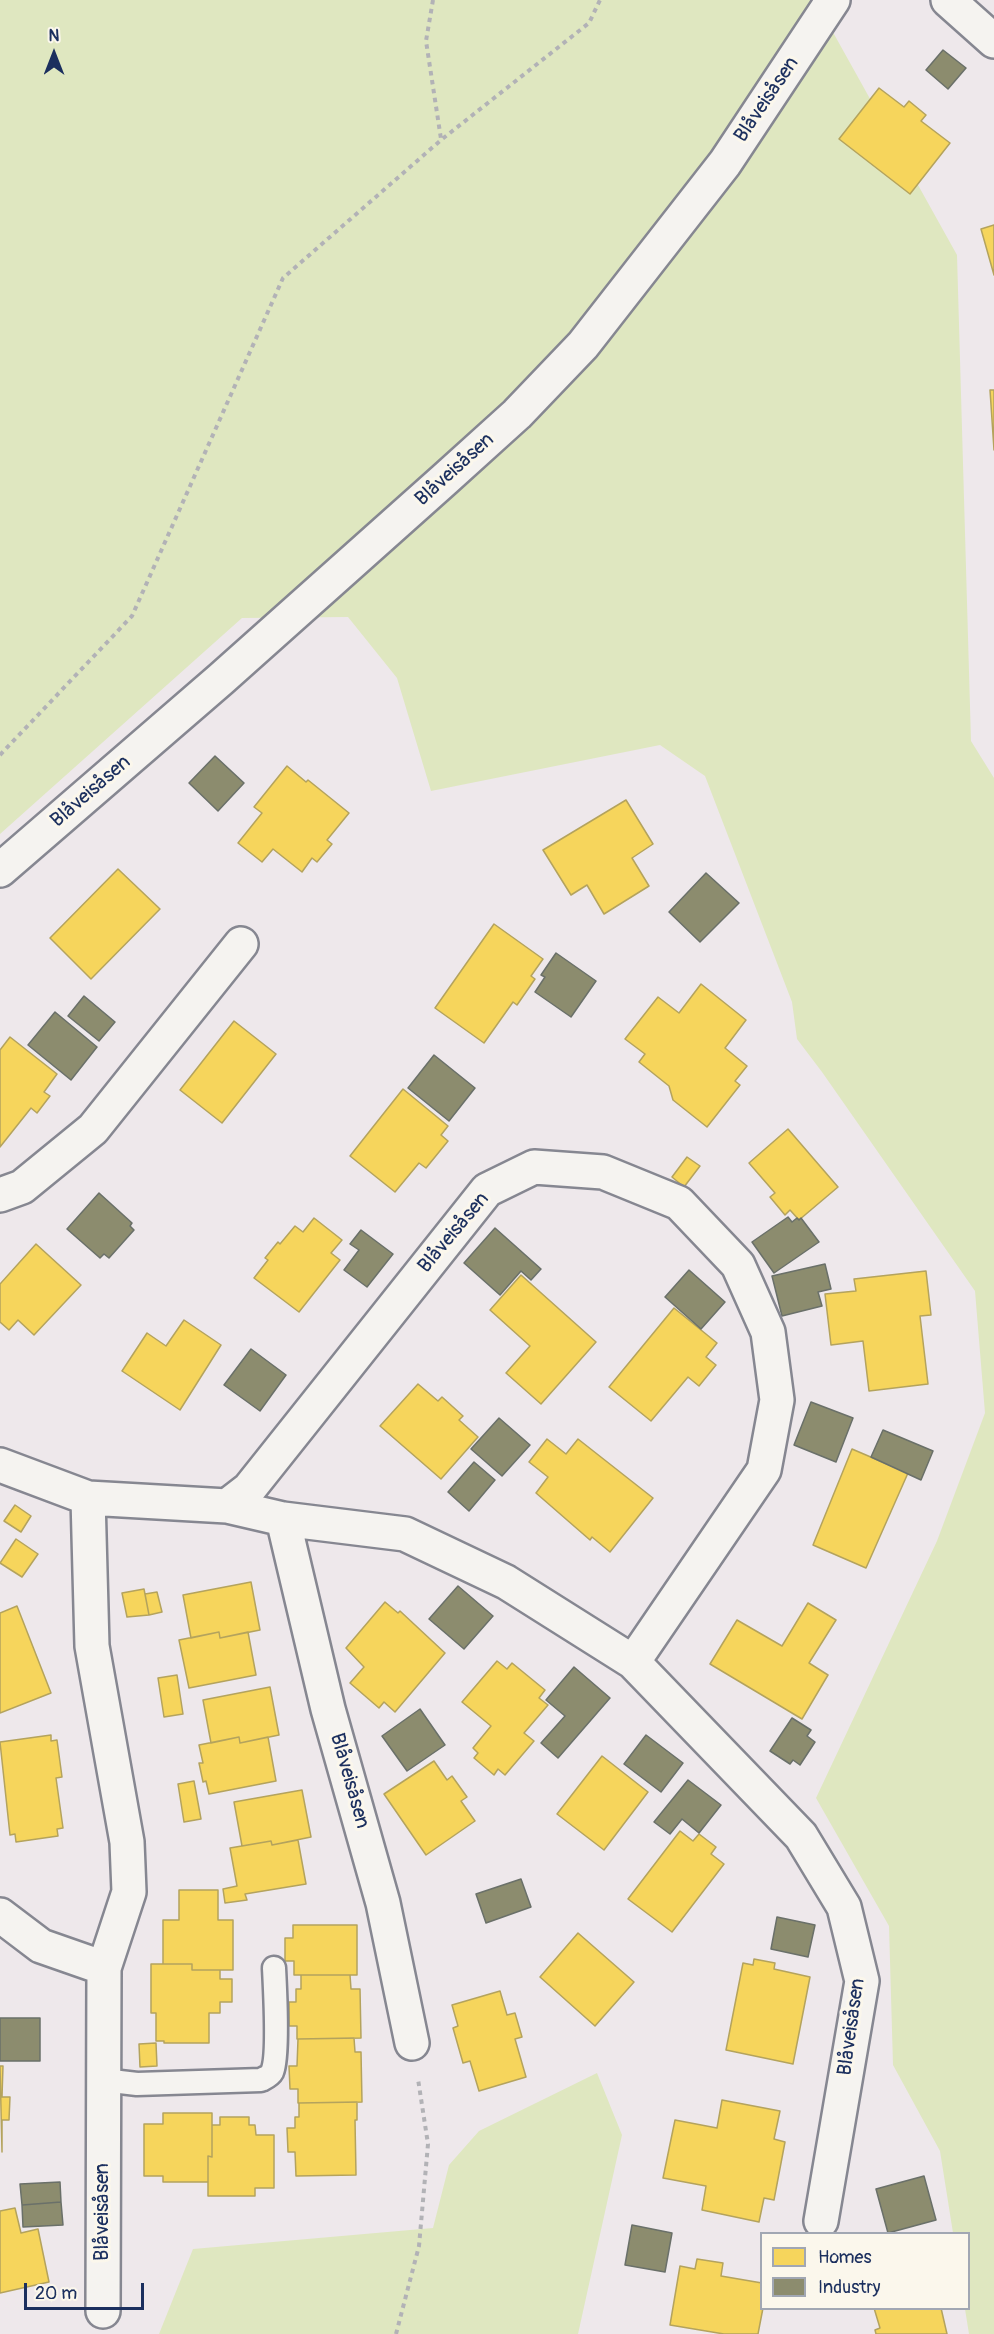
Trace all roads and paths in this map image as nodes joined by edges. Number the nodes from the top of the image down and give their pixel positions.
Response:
1 (433, 0) edge
2 (600, 0) edge
3 (833, 0) edge
4 (948, 0) edge
5 (994, 41) edge
6 (441, 140) junction
7 (0, 755) edge
8 (0, 870) edge
9 (241, 944) dead end
10 (0, 1195) edge
11 (0, 1465) edge
12 (88, 1498) junction
13 (227, 1506) junction
14 (283, 1519) junction
15 (633, 1662) junction
16 (0, 1915) edge
17 (104, 1968) junction
18 (274, 1968) dead end
19 (412, 2043) joint
20 (103, 2080) junction
21 (821, 2221) dead end
22 (103, 2311) dead end
23 (396, 2334) edge

1 - 6 path
2 - 6 path
3 - 8 street, Blåveisåsen
4 - 5 street
6 - 7 path
9 - 10 street
11 - 12 street, Blåveisåsen
12 - 13 street, Blåveisåsen
12 - 17 street, Blåveisåsen
13 - 14 street, Blåveisåsen
13 - 15 street, Blåveisåsen
14 - 15 street, Blåveisåsen
14 - 19 street, Blåveisåsen
15 - 21 street, Blåveisåsen
16 - 17 street
17 - 20 street, Blåveisåsen
18 - 20 lane
19 - 23 path
20 - 22 street, Blåveisåsen

